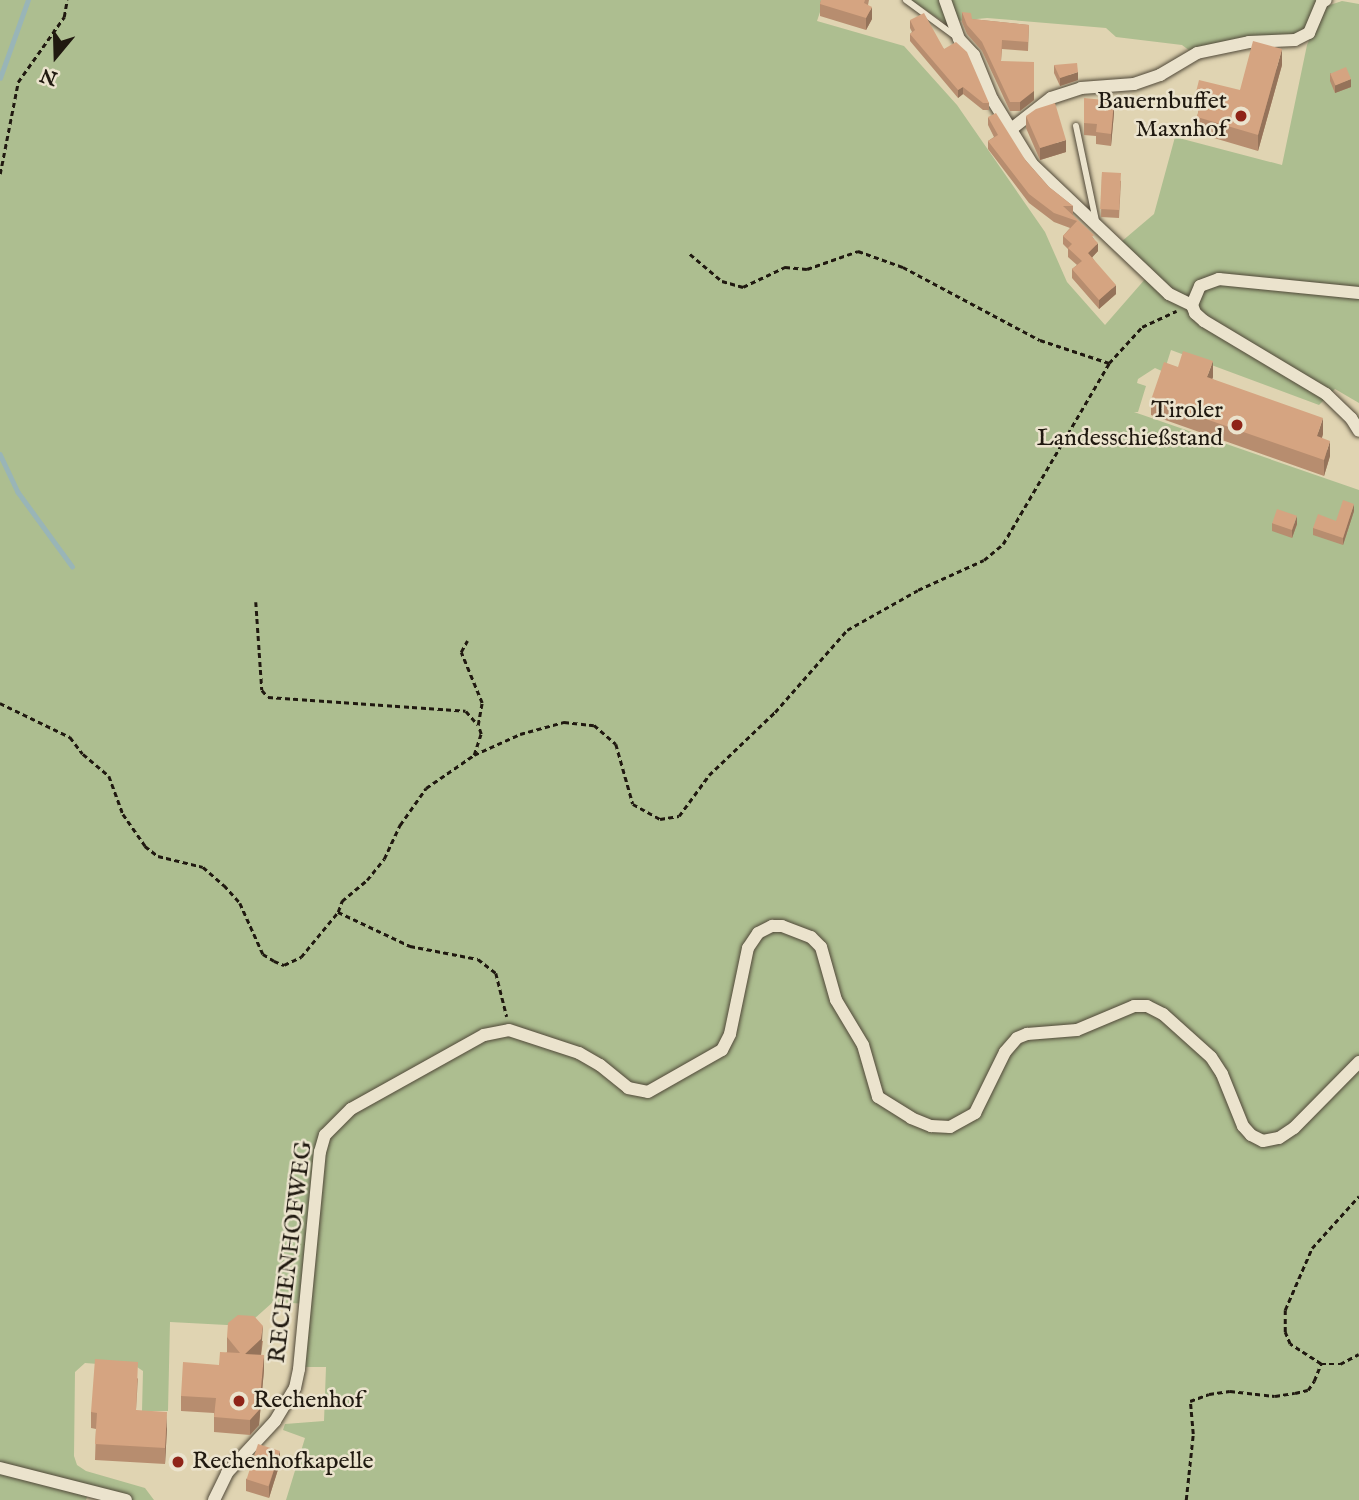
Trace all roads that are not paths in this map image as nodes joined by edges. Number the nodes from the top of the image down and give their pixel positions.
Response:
1 (906, 0) edge
2 (945, 0) edge
3 (1326, 0) edge
4 (959, 39) junction
5 (1076, 126) dead end
6 (1010, 130) junction
7 (1097, 226) junction
8 (1359, 293) edge
9 (1192, 304) junction
10 (1359, 431) edge
11 (1359, 1062) edge
12 (0, 1468) edge
13 (125, 1500) edge
14 (214, 1500) edge

1 - 4 lane
2 - 4 street
3 - 6 street
4 - 6 street
5 - 7 lane
6 - 7 street
7 - 9 street
8 - 9 street
9 - 10 street
11 - 14 street, RECHENHOFWEG
12 - 13 street

